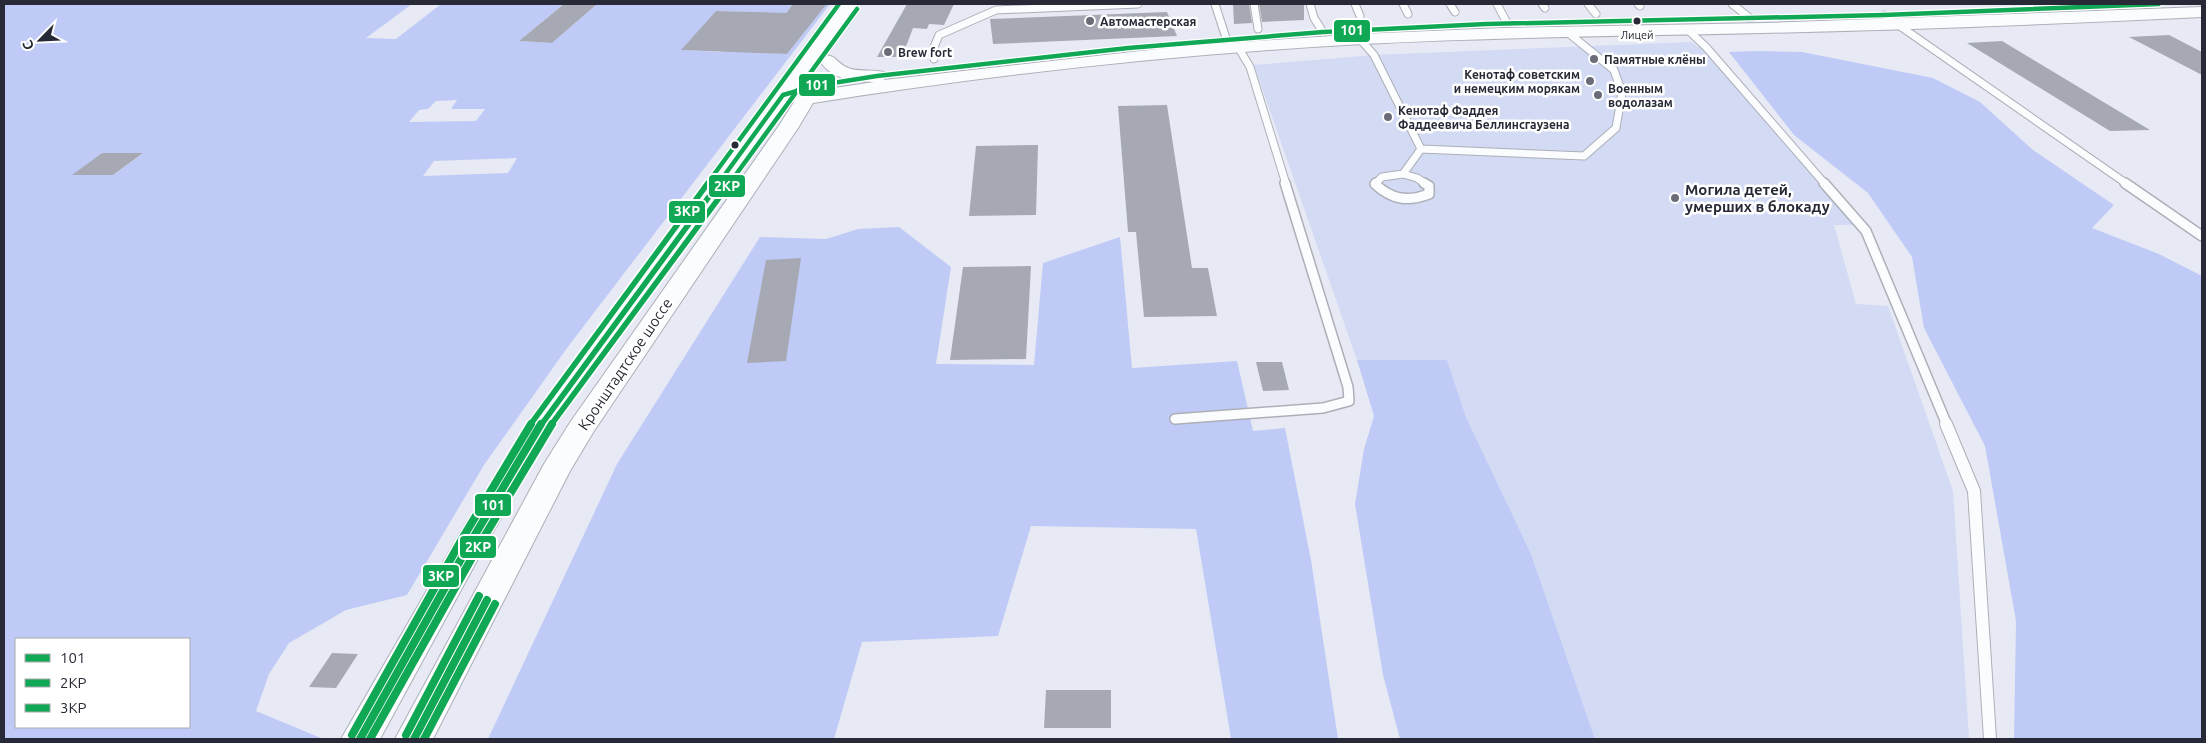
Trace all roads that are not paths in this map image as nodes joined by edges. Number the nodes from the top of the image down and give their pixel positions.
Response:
1 (850, 4) edge
2 (859, 4) edge
3 (1138, 4) edge
4 (1215, 4) edge
5 (1254, 4) edge
6 (1310, 4) edge
7 (1355, 4) edge
8 (1403, 4) edge
9 (1450, 4) edge
10 (1497, 4) edge
11 (1588, 4) edge
12 (1732, 4) edge
13 (2159, 4) edge
14 (1455, 12) dead end
15 (2202, 12) edge
16 (1408, 14) dead end
17 (1596, 14) dead end
18 (1360, 16) dead end
19 (1750, 18) junction
20 (1890, 19) junction
21 (1507, 23) junction
22 (1258, 28) dead end
23 (1688, 30) junction
24 (1566, 31) junction
25 (1323, 32) junction
26 (1360, 39) junction
27 (1232, 43) junction
28 (934, 59) dead end
29 (828, 60) junction
30 (877, 76) junction
31 (801, 93) junction
32 (1421, 149) junction
33 (1403, 174) junction
34 (2202, 236) edge
35 (1175, 419) dead end
36 (360, 739) edge
37 (414, 739) edge
38 (1990, 739) edge

1 - 31 street, Кронштадтское шоссе
2 - 29 street, Кронштадтское шоссе
3 - 28 lane
4 - 27 lane
5 - 22 lane
6 - 25 lane
7 - 18 lane
8 - 16 lane
9 - 14 lane
10 - 21 lane
11 - 17 lane
12 - 19 lane
13 - 20 street
15 - 20 street
19 - 20 street
19 - 21 street
20 - 23 street
20 - 34 lane
21 - 25 street
23 - 24 street
23 - 38 lane
24 - 26 street
24 - 32 lane
25 - 27 street
26 - 27 street
26 - 32 lane
27 - 30 street
27 - 31 street
27 - 35 lane
29 - 30 street
29 - 31 street, Кронштадтское шоссе
30 - 31 street
31 - 36 street, Кронштадтское шоссе
31 - 37 street, Кронштадтское шоссе
32 - 33 lane
33 - 33 lane

